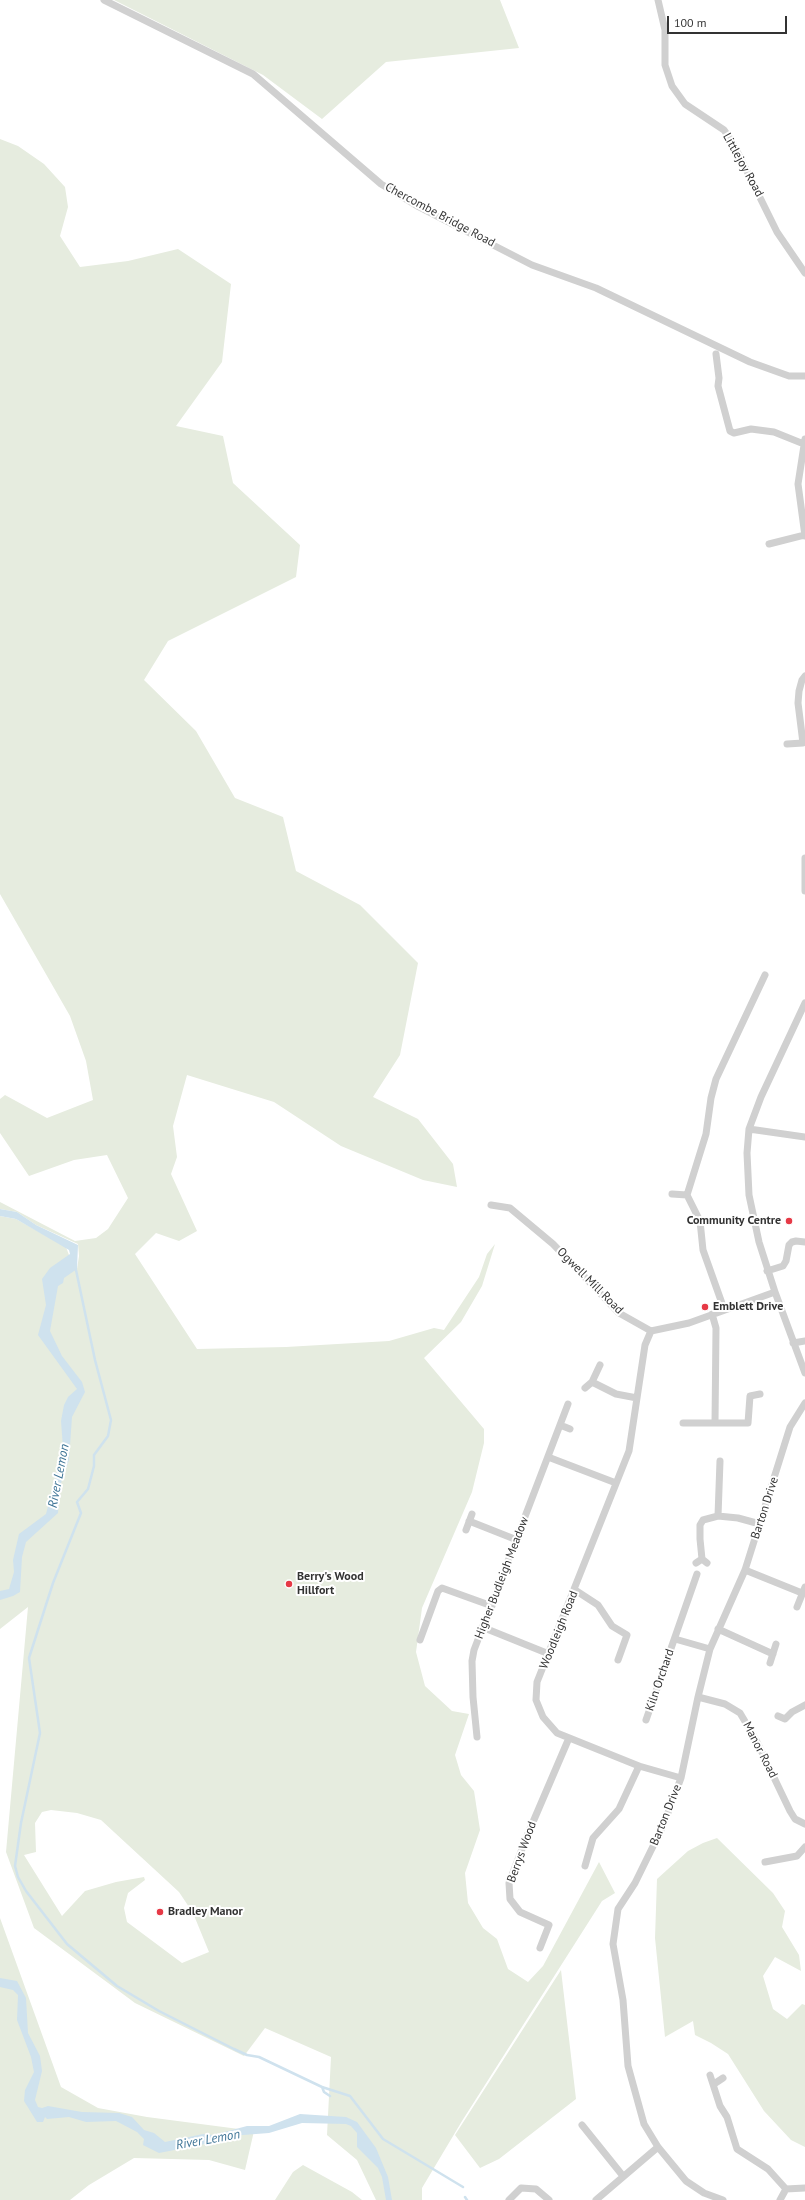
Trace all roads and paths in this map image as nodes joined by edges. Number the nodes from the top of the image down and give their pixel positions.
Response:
1 (104, 0) edge
2 (658, 0) edge
3 (805, 273) edge
4 (716, 354) dead end
5 (805, 376) edge
6 (804, 441) edge
7 (802, 494) edge
8 (805, 536) edge
9 (769, 544) dead end
10 (805, 676) edge
11 (787, 744) dead end
12 (805, 858) edge
13 (805, 891) edge
14 (765, 975) dead end
15 (805, 1003) edge
16 (749, 1129) junction
17 (805, 1137) edge
18 (672, 1194) dead end
19 (687, 1195) junction
20 (491, 1205) dead end
21 (805, 1242) edge
22 (768, 1271) junction
23 (775, 1292) junction
24 (724, 1309) junction
25 (712, 1314) junction
26 (651, 1331) junction
27 (805, 1341) edge
28 (793, 1344) junction
29 (600, 1365) dead end
30 (805, 1373) edge
31 (592, 1382) junction
32 (585, 1388) dead end
33 (760, 1394) dead end
34 (637, 1398) junction
35 (805, 1403) edge
36 (568, 1404) dead end
37 (683, 1423) dead end
38 (715, 1423) junction
39 (560, 1425) junction
40 (570, 1429) dead end
41 (548, 1457) junction
42 (720, 1461) dead end
43 (616, 1483) junction
44 (472, 1514) dead end
45 (718, 1516) junction
46 (469, 1521) junction
47 (760, 1524) junction
48 (466, 1530) dead end
49 (517, 1540) junction
50 (702, 1562) dead end
51 (745, 1570) junction
52 (697, 1574) dead end
53 (575, 1590) junction
54 (804, 1590) edge
55 (492, 1606) junction
56 (797, 1607) dead end
57 (482, 1628) junction
58 (718, 1629) junction
59 (675, 1639) junction
60 (420, 1640) dead end
61 (776, 1644) dead end
62 (710, 1649) junction
63 (549, 1654) junction
64 (773, 1654) junction
65 (618, 1660) dead end
66 (770, 1663) dead end
67 (698, 1697) junction
68 (805, 1705) edge
69 (778, 1716) dead end
70 (646, 1720) dead end
71 (478, 1737) dead end
72 (568, 1738) junction
73 (638, 1766) junction
74 (681, 1778) junction
75 (805, 1824) edge
76 (805, 1847) edge
77 (765, 1862) dead end
78 (585, 1866) dead end
79 (540, 1948) dead end
80 (710, 2075) dead end
81 (723, 2078) dead end
82 (714, 2084) junction
83 (582, 2125) dead end
84 (658, 2147) junction
85 (623, 2176) junction
86 (805, 2188) edge
87 (786, 2189) junction
88 (509, 2200) edge
89 (548, 2200) edge
90 (596, 2200) edge
91 (723, 2200) edge
92 (780, 2200) edge

1 - 5 street, Chercombe Bridge Road
2 - 3 street, Littlejoy Road
4 - 6 street
6 - 7 street
7 - 8 street
8 - 9 street
10 - 11 street
12 - 13 street
14 - 19 street
15 - 16 street
16 - 17 street
16 - 22 street
18 - 19 street
19 - 24 street
20 - 26 street, Ogwell Mill Road
21 - 22 street
22 - 23 street
23 - 24 street
23 - 28 street
24 - 25 street
25 - 26 street
25 - 38 street
26 - 34 street, Woodleigh Road
27 - 28 street
28 - 30 street
29 - 31 street
31 - 32 street
31 - 34 street
33 - 38 street
34 - 43 street, Woodleigh Road
35 - 47 street, Barton Drive
36 - 39 street, Higher Budleigh Meadow
37 - 38 street
39 - 40 street
39 - 41 street, Higher Budleigh Meadow
41 - 43 street
41 - 49 street, Higher Budleigh Meadow
42 - 45 street
43 - 53 street, Woodleigh Road
44 - 46 street
45 - 47 street
45 - 50 street
46 - 48 street
46 - 49 street
47 - 51 street, Barton Drive
49 - 55 street, Higher Budleigh Meadow
51 - 54 street
51 - 58 street, Barton Drive
52 - 59 street, Kiln Orchard
53 - 63 street, Woodleigh Road
53 - 65 street
54 - 56 street
55 - 57 street, Higher Budleigh Meadow
55 - 60 street
57 - 63 street
57 - 71 street, Higher Budleigh Meadow
58 - 62 street, Barton Drive
58 - 64 street
59 - 62 street, Kiln Orchard
59 - 70 street, Kiln Orchard
61 - 64 street
62 - 67 street, Barton Drive
63 - 72 street, Woodleigh Road
64 - 66 street
67 - 74 street, Barton Drive
67 - 75 street, Manor Road
68 - 69 street
72 - 73 street, Woodleigh Road
72 - 79 street, Berrys Wood
73 - 74 street, Woodleigh Road
73 - 78 street
74 - 84 street, Barton Drive
76 - 77 street
80 - 82 street
81 - 82 street
82 - 87 street
83 - 85 street
84 - 85 street
84 - 91 street, Barton Drive
85 - 90 street
86 - 87 street
87 - 92 street
88 - 89 street

